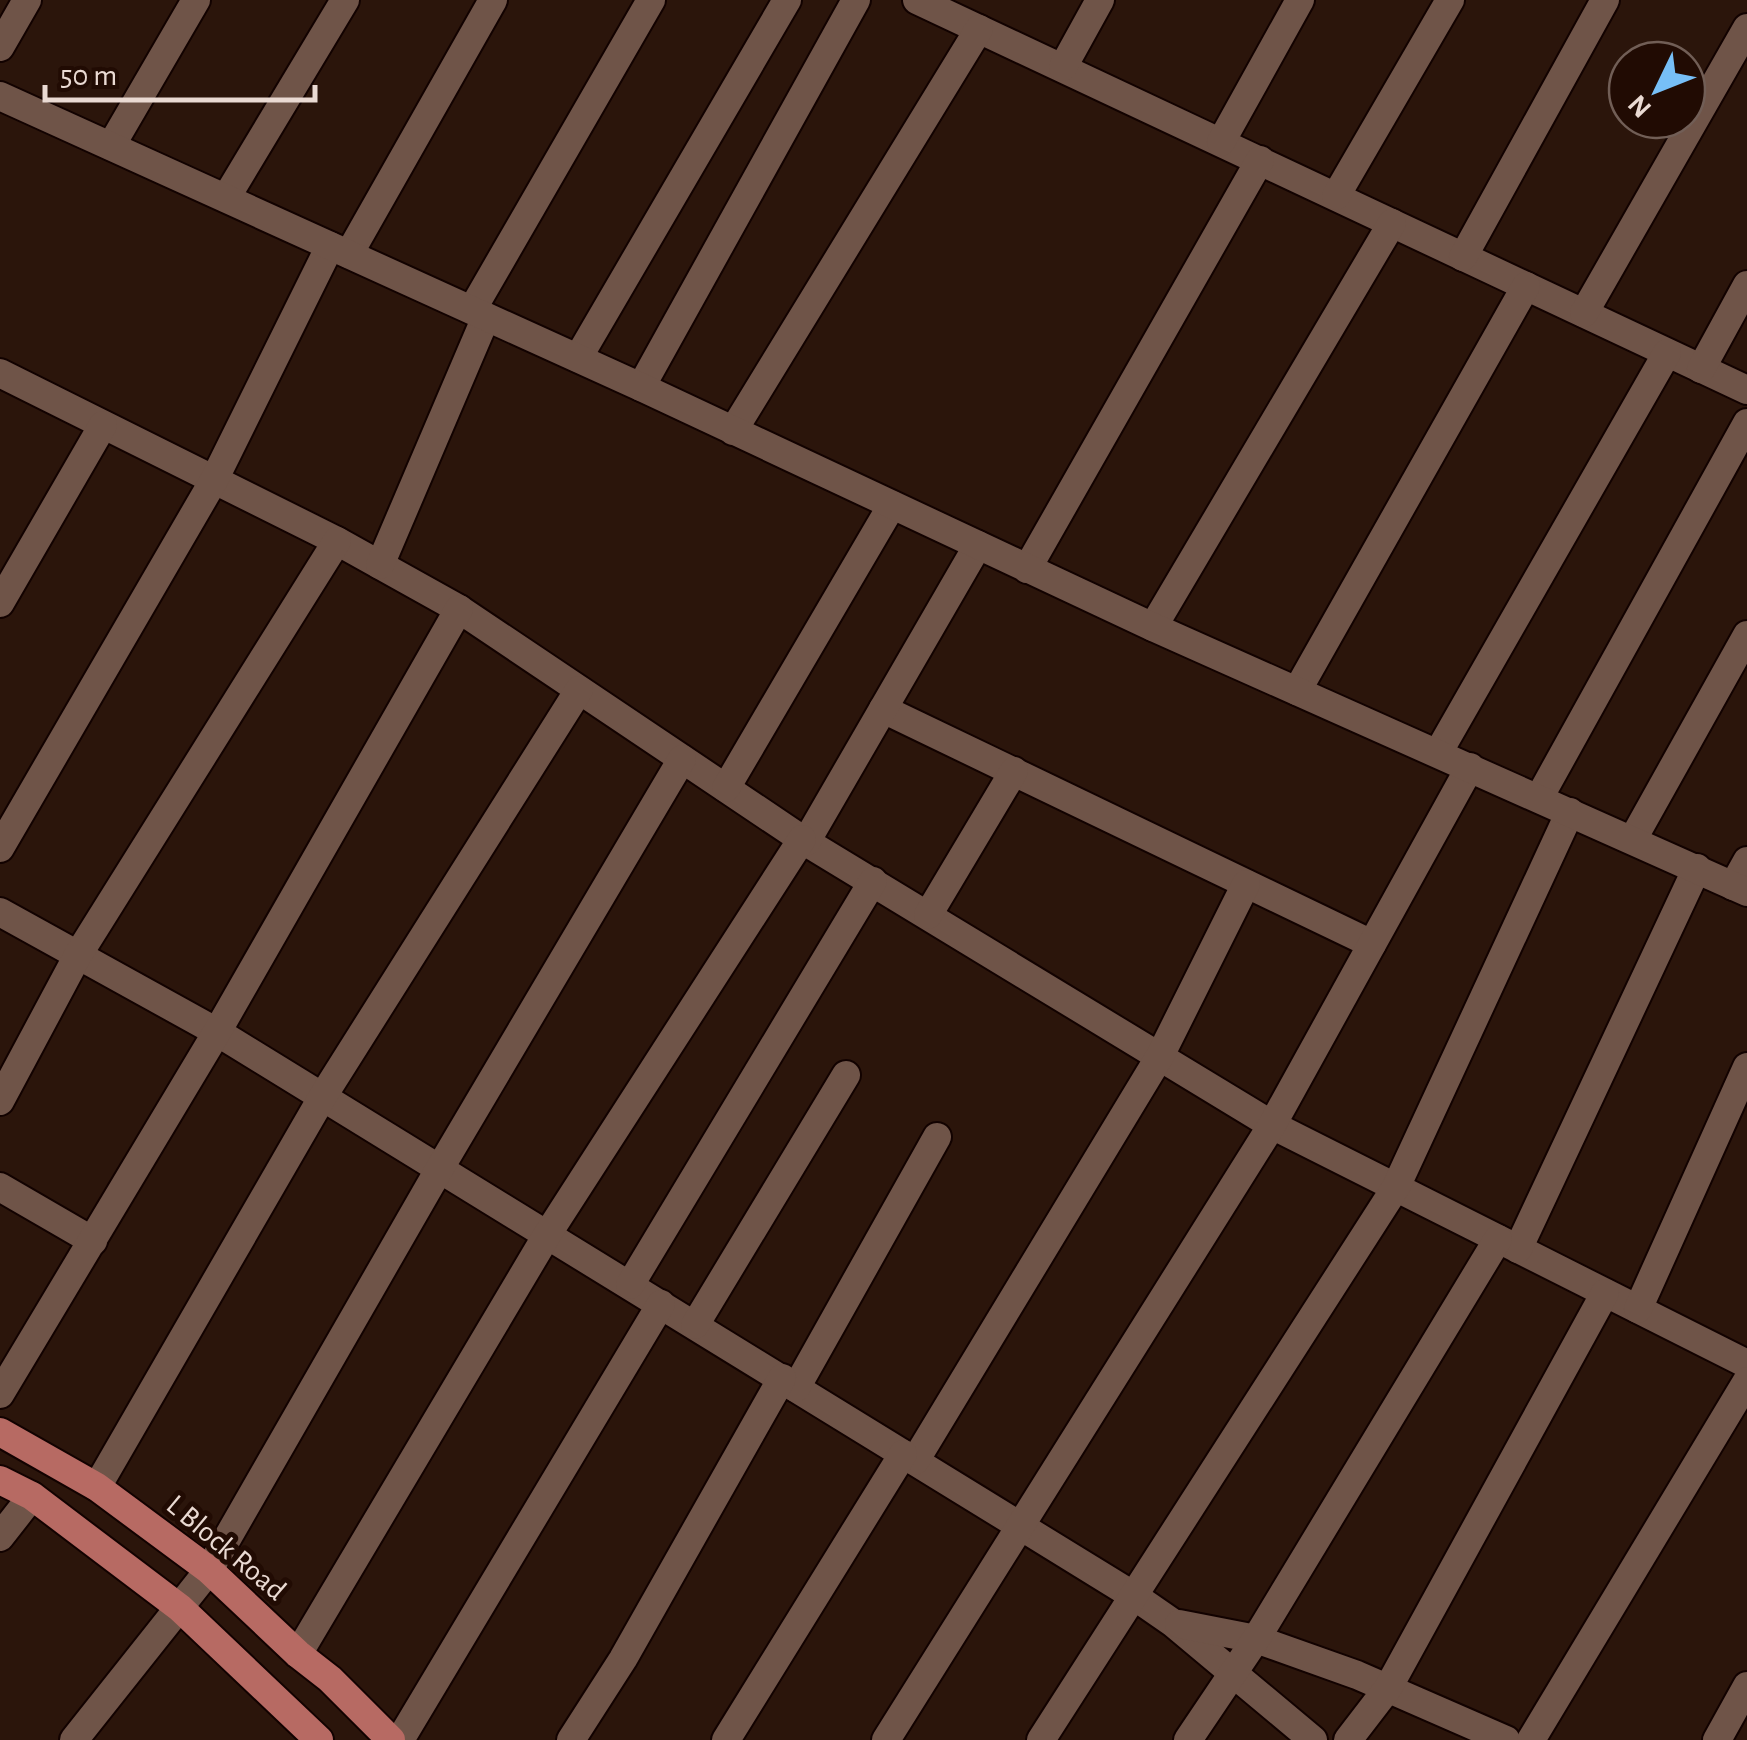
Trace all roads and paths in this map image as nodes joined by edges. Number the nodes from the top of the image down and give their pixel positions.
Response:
1 (27, 0) edge
2 (196, 0) edge
3 (345, 0) edge
4 (494, 0) edge
5 (651, 0) edge
6 (787, 0) edge
7 (856, 0) edge
8 (917, 0) edge
9 (1100, 0) edge
10 (1300, 0) edge
11 (1450, 0) edge
12 (1605, 0) edge
13 (953, 7) edge
14 (979, 28) junction
15 (1747, 28) edge
16 (0, 47) edge
17 (1063, 67) junction
18 (0, 96) edge
19 (1220, 142) junction
20 (111, 146) junction
21 (1260, 160) junction
22 (1336, 196) junction
23 (226, 198) junction
24 (1392, 222) junction
25 (340, 250) junction
26 (1463, 257) junction
27 (1747, 284) edge
28 (1526, 286) junction
29 (479, 314) junction
30 (1584, 314) junction
31 (1667, 353) junction
32 (578, 358) junction
33 (1701, 369) junction
34 (0, 373) edge
35 (640, 387) junction
36 (1747, 390) edge
37 (1747, 423) edge
38 (103, 424) junction
39 (733, 431) junction
40 (214, 480) junction
41 (892, 505) junction
42 (336, 542) junction
43 (978, 546) junction
44 (380, 566) junction
45 (1027, 568) junction
46 (0, 603) edge
47 (459, 609) junction
48 (1153, 628) junction
49 (1747, 635) edge
50 (579, 690) junction
51 (1297, 691) junction
52 (884, 709) junction
53 (1438, 754) junction
54 (682, 759) junction
55 (1470, 768) junction
56 (1014, 772) junction
57 (726, 788) junction
58 (1539, 798) junction
59 (1570, 812) junction
60 (804, 840) junction
61 (1633, 840) junction
62 (0, 848) edge
63 (1747, 860) edge
64 (1697, 868) junction
65 (872, 882) junction
66 (1246, 884) junction
67 (1740, 889) edge
68 (0, 912) edge
69 (928, 915) junction
70 (1372, 944) junction
71 (78, 955) junction
72 (217, 1032) junction
73 (1160, 1056) junction
74 (1747, 1067) edge
75 (846, 1075) dead end
76 (323, 1096) junction
77 (0, 1101) edge
78 (1272, 1125) junction
79 (937, 1137) dead end
80 (440, 1168) junction
81 (1396, 1187) junction
82 (0, 1188) edge
83 (547, 1234) junction
84 (93, 1241) junction
85 (1508, 1244) junction
86 (630, 1285) junction
87 (1604, 1292) junction
88 (661, 1304) junction
89 (1638, 1310) junction
90 (695, 1325) junction
91 (1747, 1364) edge
92 (1747, 1380) edge
93 (789, 1383) junction
94 (0, 1394) edge
95 (0, 1432) edge
96 (909, 1457) junction
97 (0, 1480) edge
98 (97, 1487) junction
99 (32, 1496) junction
100 (1022, 1527) junction
101 (0, 1537) edge
102 (210, 1570) junction
103 (1134, 1596) junction
104 (180, 1608) junction
105 (1173, 1623) junction
106 (1256, 1639) junction
107 (298, 1654) junction
108 (1233, 1673) junction
109 (1747, 1686) edge
110 (1388, 1688) junction
111 (74, 1740) edge
112 (319, 1740) edge
113 (391, 1740) edge
114 (400, 1740) edge
115 (571, 1740) edge
116 (726, 1740) edge
117 (886, 1740) edge
118 (1041, 1740) edge
119 (1188, 1740) edge
120 (1313, 1740) edge
121 (1348, 1740) edge
122 (1506, 1740) edge
123 (1531, 1740) edge
124 (1717, 1740) edge

1 - 16 street
2 - 20 street
3 - 23 street
4 - 25 street
5 - 29 street
6 - 32 street
7 - 35 street
8 - 13 street
9 - 17 street
10 - 19 street
11 - 22 street
12 - 26 street
13 - 14 street
14 - 17 street
14 - 39 street
15 - 30 street
17 - 19 street
18 - 20 street
19 - 21 street
20 - 23 street
21 - 22 street
21 - 45 street
22 - 24 street
23 - 25 street
24 - 26 street
24 - 48 street
25 - 29 street
25 - 40 street
26 - 28 street
27 - 33 street
28 - 30 street
28 - 51 street
29 - 32 street
29 - 44 street
30 - 31 street
31 - 33 street
31 - 53 street
32 - 35 street
33 - 36 street
34 - 38 street
35 - 39 street
37 - 58 street
38 - 40 street
38 - 46 street
39 - 41 street
40 - 42 street
40 - 62 street
41 - 43 street
41 - 57 street
42 - 44 street
42 - 71 street
43 - 45 street
43 - 52 street
44 - 47 street
45 - 48 street
47 - 50 street
47 - 72 street
48 - 51 street
49 - 61 street
50 - 54 street
50 - 76 street
51 - 53 street
52 - 56 street
52 - 60 street
53 - 55 street
54 - 57 street
54 - 80 street
55 - 58 street
55 - 70 street
56 - 66 street
56 - 69 street
57 - 60 street
58 - 59 street
59 - 61 street
59 - 81 street
60 - 65 street
60 - 83 street
61 - 64 street
63 - 67 street
64 - 67 street
64 - 85 street
65 - 69 street
65 - 86 street
66 - 70 street
66 - 73 street
68 - 71 street
69 - 73 street
70 - 78 street
71 - 72 street
71 - 77 street
72 - 76 street
72 - 84 street
73 - 78 street
73 - 96 street
74 - 89 street
75 - 90 street
76 - 80 street
76 - 98 street
78 - 81 street
78 - 100 street
79 - 93 street
80 - 83 street
80 - 102 street
81 - 85 street
81 - 103 street
82 - 84 street
83 - 86 street
83 - 107 street
84 - 94 street
85 - 87 street
85 - 106 street
86 - 88 street
87 - 89 street
87 - 110 street
88 - 90 street
88 - 114 street
89 - 91 street
90 - 93 street
92 - 123 street
93 - 96 street
93 - 115 street
95 - 98 main road, L Block Road
96 - 100 street
96 - 116 street
97 - 99 main road
98 - 102 main road, L Block Road
99 - 101 street
99 - 104 main road
100 - 103 street
100 - 117 street
102 - 104 street
102 - 107 main road, L Block Road
103 - 105 street
103 - 118 street
104 - 111 street
104 - 112 main road
105 - 106 street
105 - 108 street
106 - 108 street
106 - 110 street
107 - 113 main road, L Block Road
108 - 119 street
108 - 120 street
109 - 124 street
110 - 121 street
110 - 122 street

